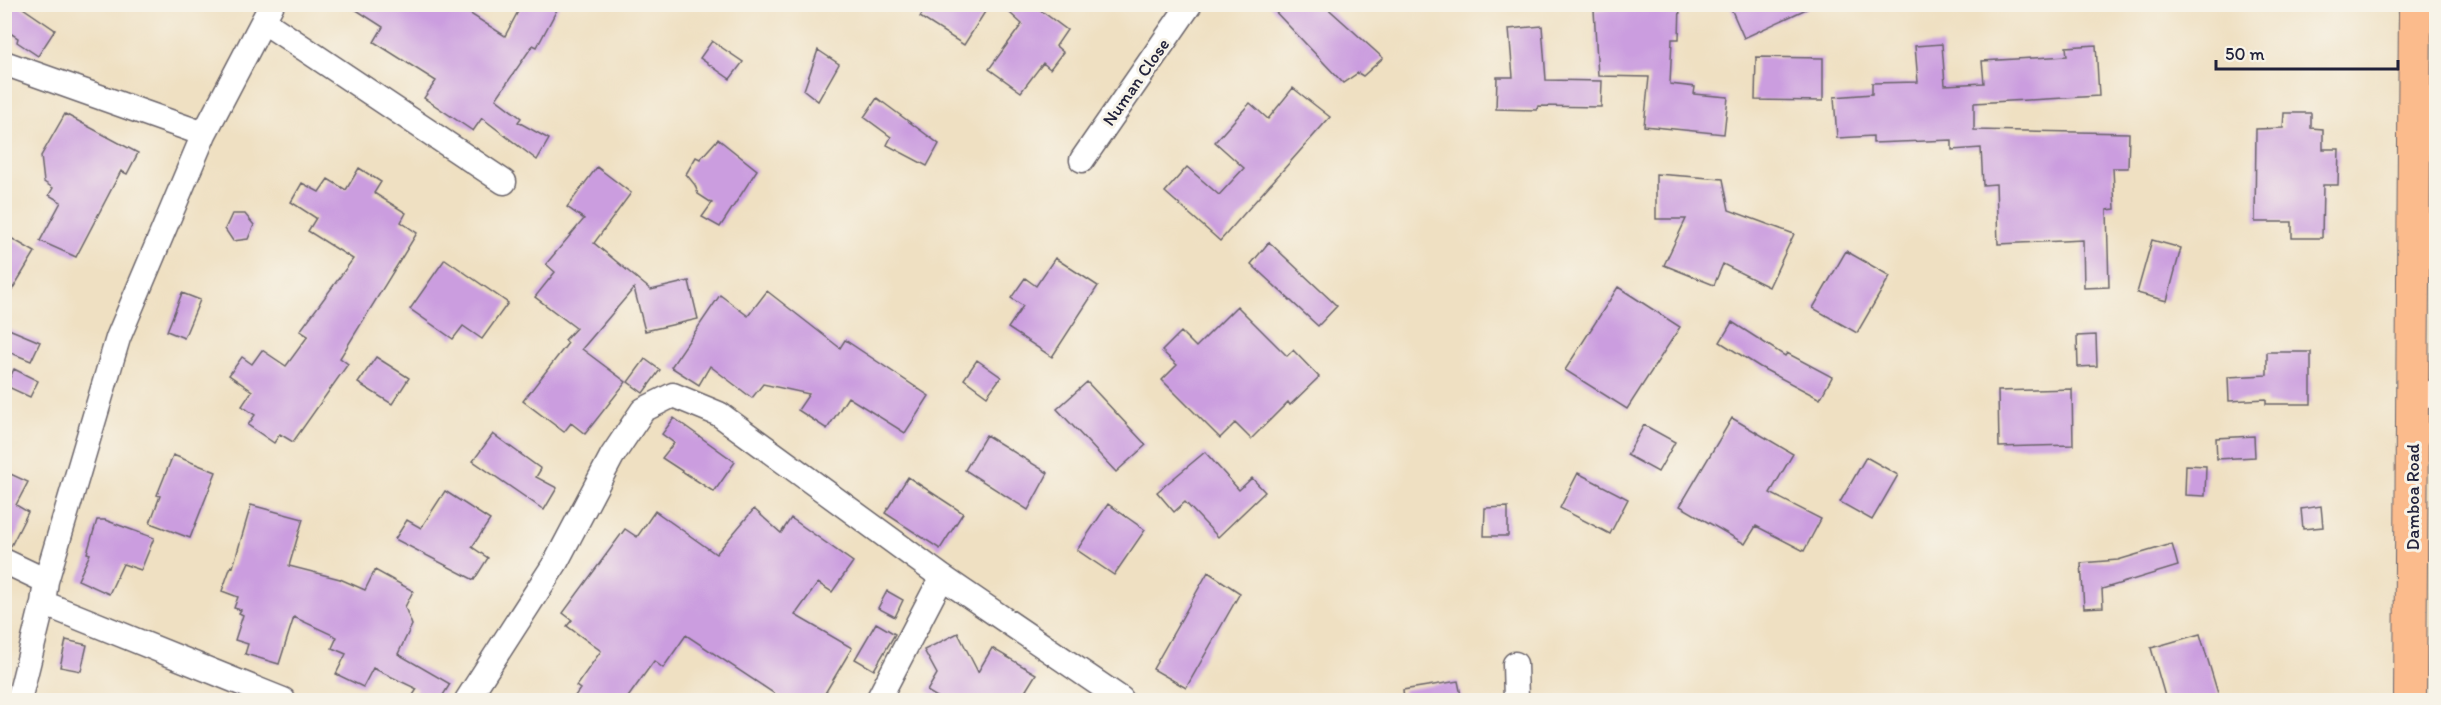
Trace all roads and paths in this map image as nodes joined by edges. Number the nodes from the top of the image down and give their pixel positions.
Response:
1 (1190, 4) edge
2 (2415, 4) edge
3 (267, 13) edge
4 (4, 63) edge
5 (204, 134) junction
6 (1082, 160) dead end
7 (504, 182) dead end
8 (2425, 396) edge
9 (4, 561) edge
10 (942, 577) junction
11 (44, 592) junction
12 (1515, 664) dead end
13 (1121, 699) dead end
14 (19, 700) edge
15 (283, 700) edge
16 (467, 700) edge
17 (878, 700) edge
18 (1516, 700) edge
19 (2410, 700) edge

1 - 6 street, Numan Close
2 - 8 main road, Damboa Road
3 - 5 street
3 - 7 street
4 - 5 street
5 - 11 street
8 - 19 main road, Damboa Road
9 - 11 street
10 - 13 street
10 - 16 street
10 - 17 street
11 - 14 street
11 - 15 street
12 - 18 street

